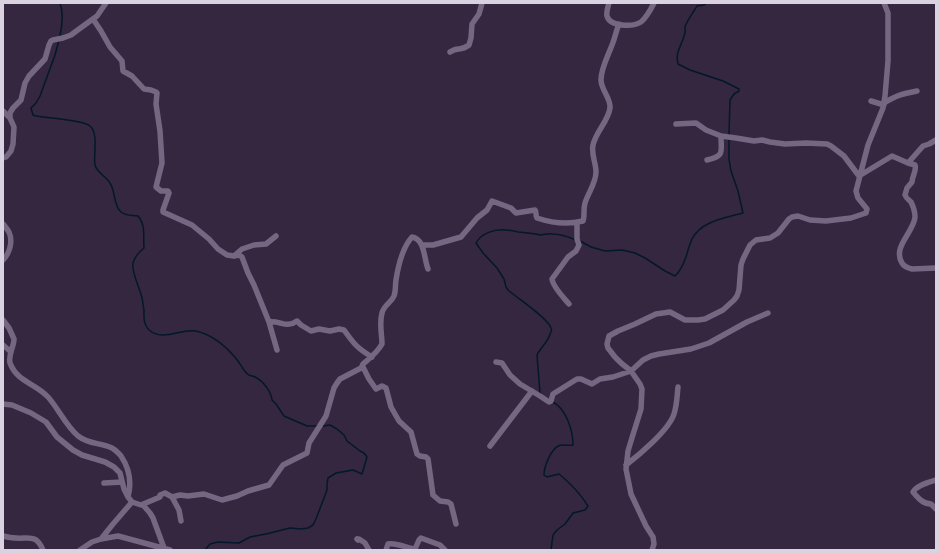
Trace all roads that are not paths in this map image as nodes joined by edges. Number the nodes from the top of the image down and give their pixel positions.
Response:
1 (106, 3) edge
2 (482, 3) edge
3 (609, 3) edge
4 (654, 3) edge
5 (884, 3) edge
6 (93, 19) junction
7 (619, 24) junction
8 (450, 52) dead end
9 (917, 91) dead end
10 (871, 101) dead end
11 (884, 104) junction
12 (3, 111) edge
13 (10, 118) junction
14 (676, 124) dead end
15 (721, 136) junction
16 (936, 140) edge
17 (3, 158) edge
18 (707, 160) dead end
19 (908, 164) junction
20 (859, 176) junction
21 (577, 223) junction
22 (3, 224) edge
23 (276, 236) dead end
24 (422, 245) junction
25 (234, 256) junction
26 (3, 260) edge
27 (936, 268) edge
28 (428, 269) dead end
29 (569, 304) dead end
30 (768, 313) dead end
31 (3, 320) edge
32 (269, 322) junction
33 (3, 345) edge
34 (277, 350) dead end
35 (11, 352) junction
36 (372, 357) junction
37 (496, 362) dead end
38 (363, 367) junction
39 (631, 371) junction
40 (678, 386) dead end
41 (532, 391) junction
42 (3, 404) edge
43 (490, 446) dead end
44 (626, 465) junction
45 (936, 480) edge
46 (122, 482) junction
47 (104, 483) dead end
48 (172, 497) junction
49 (130, 499) junction
50 (143, 505) junction
51 (936, 509) edge
52 (182, 521) dead end
53 (456, 524) dead end
54 (3, 536) edge
55 (16, 538) junction
56 (3, 539) edge
57 (101, 539) junction
58 (356, 539) dead end
59 (164, 548) junction
60 (43, 550) edge
61 (80, 550) edge
62 (170, 550) edge
63 (369, 550) edge
64 (386, 550) edge
65 (445, 550) edge
66 (652, 550) edge

1 - 6 street
2 - 8 street
3 - 7 street
4 - 7 street
5 - 11 street
6 - 13 street
6 - 25 street
7 - 21 street
9 - 11 street
10 - 11 street
11 - 20 street
12 - 13 street
13 - 17 street
14 - 15 street
15 - 18 street
15 - 20 street
16 - 19 street
19 - 20 street
19 - 27 street
20 - 39 street
21 - 24 street
21 - 29 street
22 - 26 street
23 - 25 street
24 - 28 street
24 - 36 street
25 - 32 street
30 - 39 street
31 - 35 street
32 - 34 street
32 - 36 street
33 - 35 street
35 - 49 street
36 - 38 street
37 - 41 street
38 - 48 street
38 - 53 street
39 - 41 street
39 - 44 street
40 - 44 street
41 - 43 street
42 - 46 street
44 - 66 street
45 - 51 street
46 - 47 street
46 - 49 street
48 - 50 street
48 - 52 street
49 - 50 street
49 - 57 street
50 - 59 street
54 - 55 street
55 - 56 street
55 - 60 street
57 - 59 street
57 - 61 street
58 - 63 street
59 - 62 street
64 - 65 street

